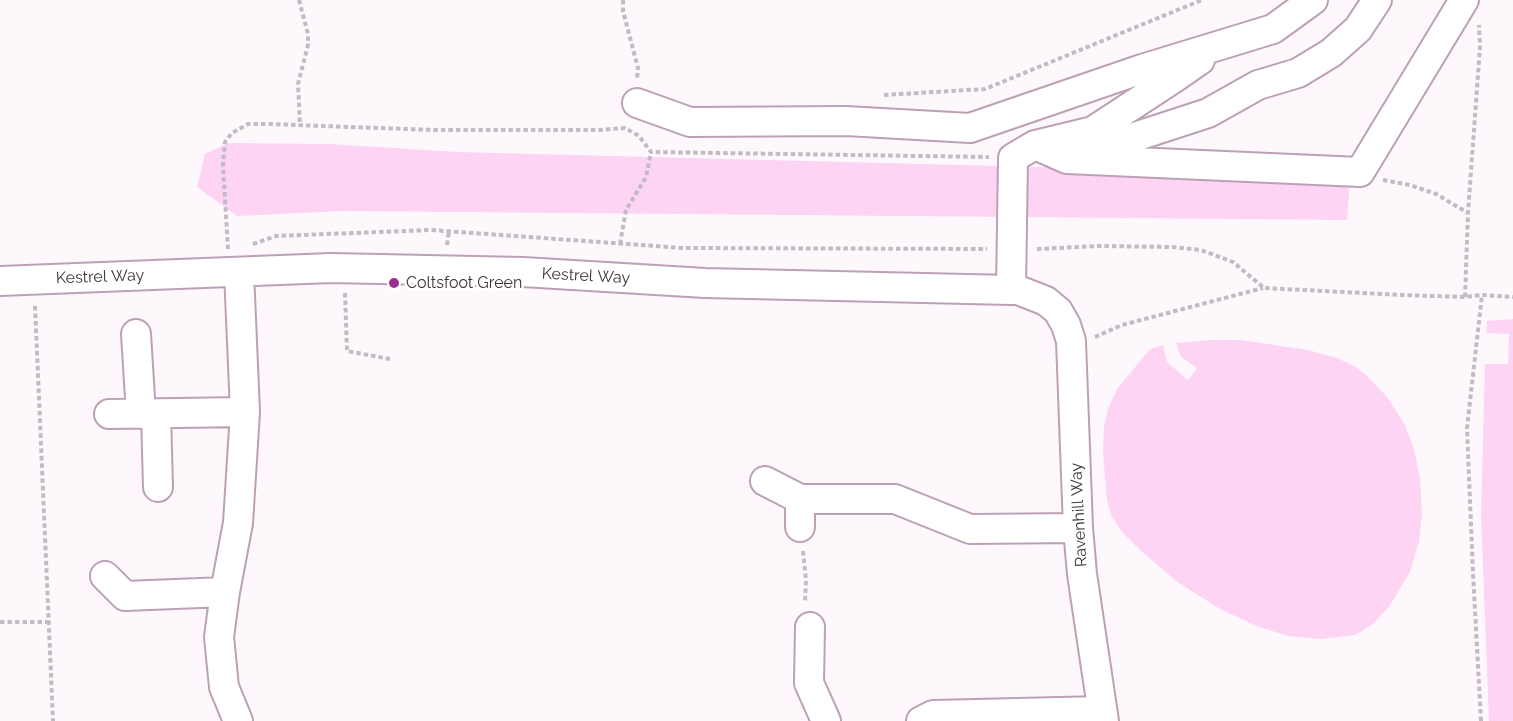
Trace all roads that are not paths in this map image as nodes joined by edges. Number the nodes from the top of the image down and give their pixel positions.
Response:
1 (1313, 0) edge
2 (1377, 0) edge
3 (1464, 0) edge
4 (1205, 50) junction
5 (637, 103) road end
6 (1024, 151) junction
7 (1067, 159) junction
8 (233, 262) junction
9 (0, 280) edge
10 (1011, 290) junction
11 (1058, 311) joint
12 (136, 334) dead end
13 (245, 412) junction
14 (109, 414) dead end
15 (148, 414) junction
16 (765, 481) dead end
17 (158, 487) dead end
18 (800, 499) junction
19 (800, 527) road end
20 (1078, 528) junction
21 (105, 576) dead end
22 (225, 592) junction
23 (810, 627) road end
24 (1103, 716) edge
25 (238, 721) edge
26 (826, 721) edge
27 (921, 721) edge

1 - 4 street
2 - 7 street
3 - 7 street
4 - 5 street
4 - 6 street
6 - 7 street
6 - 10 street
8 - 9 street, Kestrel Way
8 - 10 street, Kestrel Way
8 - 13 street
10 - 11 street, Kestrel Way
11 - 20 street, Ravenhill Way
12 - 15 street
13 - 15 street
13 - 22 street
14 - 15 street
15 - 17 street
16 - 18 street
18 - 19 street
18 - 20 street
20 - 24 street, Ravenhill Way
21 - 22 street
22 - 25 street
23 - 26 street
24 - 27 street

